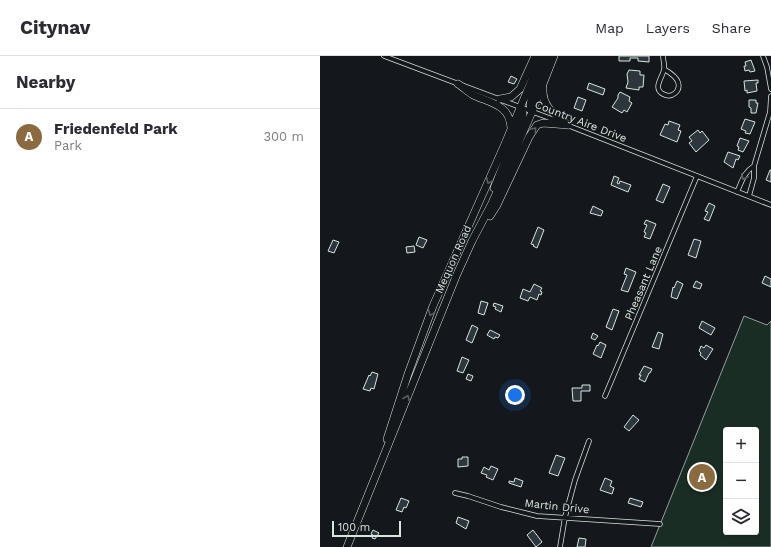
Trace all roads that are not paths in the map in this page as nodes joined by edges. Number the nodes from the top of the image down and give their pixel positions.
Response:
1 (384, 56) edge
2 (535, 56) edge
3 (542, 56) edge
4 (548, 56) edge
5 (554, 56) edge
6 (663, 56) edge
7 (763, 56) edge
8 (664, 69) junction
9 (543, 83) junction
10 (458, 84) junction
11 (771, 89) edge
12 (771, 96) edge
13 (500, 99) junction
14 (521, 107) junction
15 (532, 112) junction
16 (568, 125) junction
17 (511, 130) junction
18 (754, 166) junction
19 (697, 176) junction
20 (737, 192) junction
21 (749, 196) junction
22 (771, 205) edge
23 (484, 218) junction
24 (474, 237) junction
25 (605, 396) dead end
26 (589, 441) dead end
27 (376, 473) junction
28 (455, 493) dead end
29 (565, 517) junction
30 (660, 524) dead end
31 (347, 547) edge
32 (560, 547) edge

1 - 10 street, Country Aire Drive
2 - 13 main road
3 - 14 main road, Mequon Road
4 - 15 main road
5 - 9 main road, Mequon Road
6 - 8 street
7 - 11 street
8 - 8 street
9 - 15 main road, Mequon Road
9 - 16 main road
10 - 13 street, Country Aire Drive
10 - 17 main road
12 - 18 street
13 - 14 street, Country Aire Drive
14 - 15 street, Country Aire Drive
14 - 17 main road, Mequon Road
14 - 23 main road
15 - 16 street, Country Aire Drive
15 - 23 main road, Mequon Road
16 - 19 street, Country Aire Drive
24 -> 16 main road
17 -> 27 main road, Mequon Road
18 -> 20 street
18 - 21 street
19 - 20 street, Country Aire Drive
19 - 25 street, Pheasant Lane
20 - 21 street, Country Aire Drive
21 - 22 street, Country Aire Drive
23 - 24 main road, Mequon Road
27 -> 24 main road, Mequon Road
26 - 29 street
27 - 31 main road, Mequon Road
28 - 29 street, Martin Drive
29 - 30 street, Martin Drive
29 - 32 street

